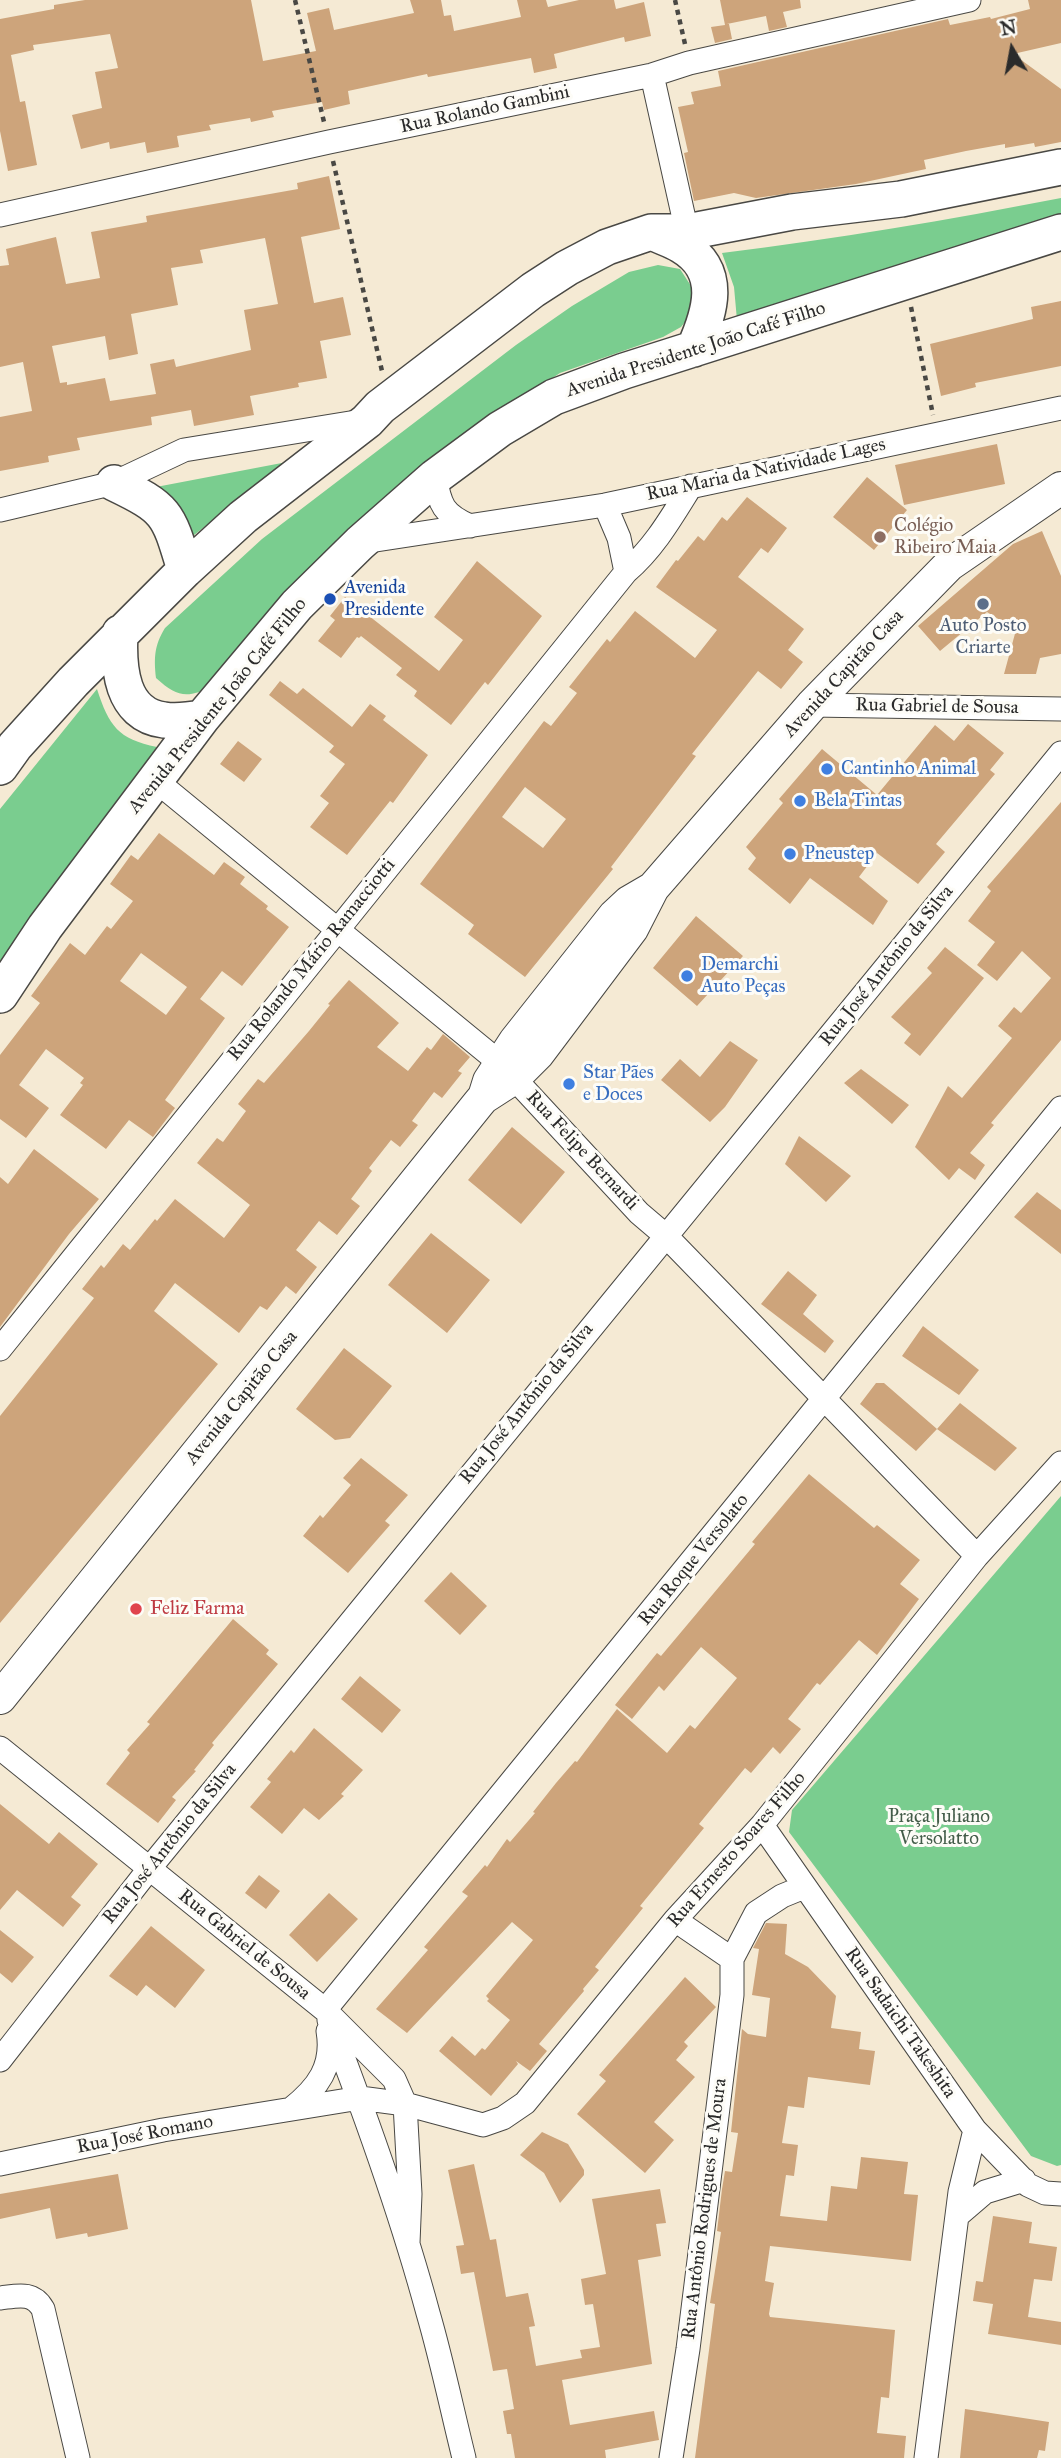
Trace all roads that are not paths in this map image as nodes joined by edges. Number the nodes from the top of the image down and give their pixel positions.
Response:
1 (969, 0) edge
2 (652, 75) junction
3 (1061, 167) edge
4 (0, 215) edge
5 (651, 232) junction
6 (687, 232) junction
7 (1061, 232) edge
8 (694, 349) junction
9 (1061, 408) edge
10 (374, 414) junction
11 (435, 477) junction
12 (114, 483) junction
13 (691, 486) junction
14 (1059, 490) edge
15 (605, 505) junction
16 (0, 510) edge
17 (470, 526) junction
18 (360, 543) junction
19 (184, 570) junction
20 (626, 572) junction
21 (120, 633) junction
22 (812, 705) junction
23 (1061, 709) edge
24 (202, 718) junction
25 (1061, 753) edge
26 (5, 754) edge
27 (155, 780) junction
28 (338, 928) junction
29 (0, 995) edge
30 (507, 1071) junction
31 (1061, 1108) edge
32 (666, 1236) junction
33 (0, 1349) edge
34 (824, 1401) junction
35 (1061, 1463) edge
36 (978, 1556) junction
37 (0, 1698) edge
38 (0, 1748) edge
39 (762, 1825) junction
40 (149, 1869) junction
41 (804, 1887) junction
42 (675, 1920) junction
43 (732, 1959) junction
44 (325, 2010) junction
45 (0, 2060) edge
46 (360, 2098) junction
47 (405, 2104) junction
48 (291, 2109) junction
49 (975, 2130) junction
50 (3, 2160) edge
51 (1024, 2180) junction
52 (1061, 2194) edge
53 (957, 2216) junction
54 (408, 2244) junction
55 (0, 2298) edge
56 (78, 2458) edge
57 (464, 2458) edge
58 (671, 2458) edge
59 (926, 2458) edge

1 - 2 street, Rua Rolando Gambini
2 - 4 street, Rua Rolando Gambini
2 - 6 street
3 - 6 main road
5 - 6 main road
5 - 8 main road
5 - 10 main road
7 - 8 main road, Avenida Presidente João Café Filho
8 - 11 main road, Avenida Presidente João Café Filho
9 - 13 street, Rua Maria da Natividade Lages
10 - 12 street
10 - 19 main road
11 - 17 street
11 - 18 main road, Avenida Presidente João Café Filho
12 - 16 street
12 - 19 main road
13 - 15 street, Rua Maria da Natividade Lages
13 - 20 street, Rua Rolando Mário Ramacciotti
14 - 22 main road, Avenida Capitão Casa
15 - 17 street, Rua Maria da Natividade Lages
15 - 20 street
17 - 18 street, Rua Maria da Natividade Lages
18 - 24 main road, Avenida Presidente João Café Filho
19 - 21 main road
20 - 28 street, Rua Rolando Mário Ramacciotti
21 - 24 main road
21 - 26 main road
22 - 23 street, Rua Gabriel de Sousa
22 - 30 main road, Avenida Capitão Casa
24 - 27 main road, Avenida Presidente João Café Filho
25 - 32 street, Rua José Antônio da Silva
27 - 28 street, Rua Felipe Bernardi
27 - 29 main road, Avenida Presidente João Café Filho
28 - 30 street, Rua Felipe Bernardi
28 - 33 street, Rua Rolando Mário Ramacciotti
30 - 32 street, Rua Felipe Bernardi
30 - 37 main road, Avenida Capitão Casa
31 - 34 street, Rua Roque Versolato
32 - 34 street, Rua Felipe Bernardi
32 - 40 street, Rua José Antônio da Silva
34 - 36 street, Rua Felipe Bernardi
34 - 44 street, Rua Roque Versolato
35 - 36 street, Rua Ernesto Soares Filho
36 - 39 street, Rua Ernesto Soares Filho
38 - 40 street, Rua Gabriel de Sousa
39 - 41 street, Rua Sadaichi Takeshita
39 - 42 street, Rua Ernesto Soares Filho
40 - 44 street, Rua Gabriel de Sousa
40 - 45 street, Rua José Antônio da Silva
41 - 43 street, Rua Antônio Rodrigues de Moura
41 - 49 street, Rua Sadaichi Takeshita
42 - 43 street
42 - 47 street, Rua Ernesto Soares Filho
43 - 58 street, Rua Antônio Rodrigues de Moura
44 - 46 street, Rua Gabriel de Sousa
44 - 47 street, Rua Gabriel de Sousa
44 - 48 street
46 - 47 street, Rua Ernesto Soares Filho
46 - 48 street, Rua José Romano
46 - 54 street, Rua Gabriel de Sousa
47 - 54 street, Rua Gabriel de Sousa
48 - 50 street, Rua José Romano
49 - 51 street, Rua Sadaichi Takeshita
49 - 53 street
51 - 52 street, Rua Sadaichi Takeshita
51 - 53 street
53 - 59 street
54 - 57 street, Rua Gabriel de Sousa
55 - 56 street

